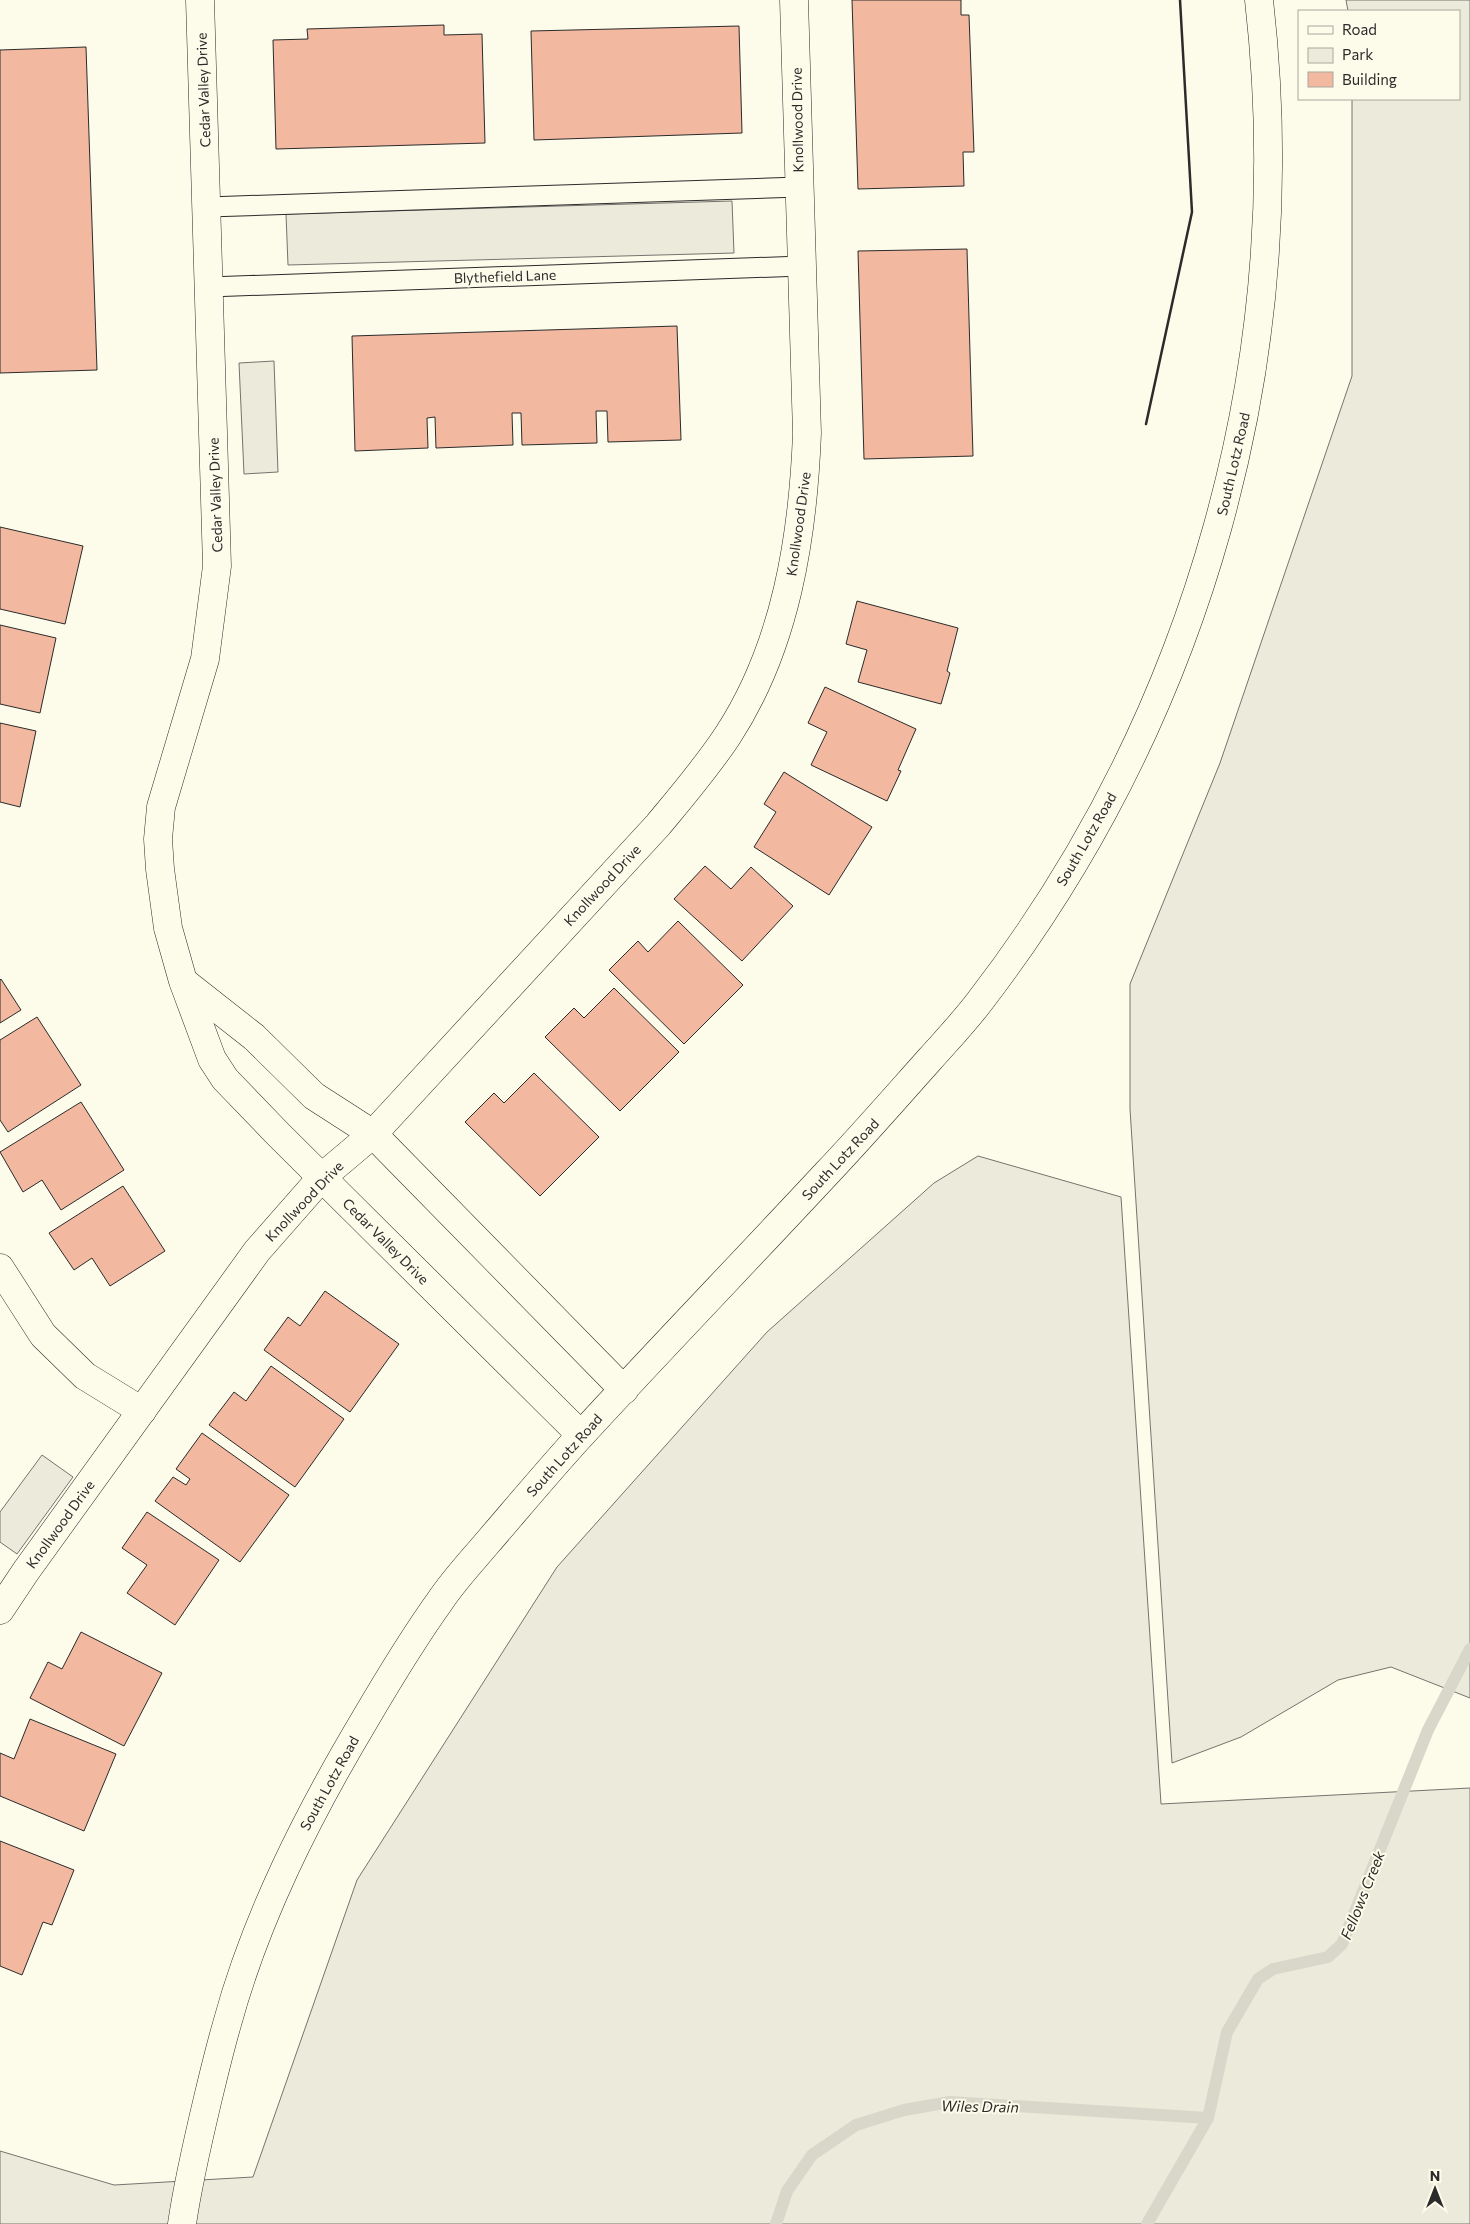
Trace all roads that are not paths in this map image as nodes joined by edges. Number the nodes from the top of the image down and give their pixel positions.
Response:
1 (200, 0) edge
2 (794, 0) edge
3 (1259, 0) edge
4 (799, 187) junction
5 (208, 207) junction
6 (802, 266) junction
7 (209, 287) junction
8 (183, 981) junction
9 (373, 1134) junction
10 (322, 1177) junction
11 (0, 1268) edge
12 (624, 1390) junction
13 (142, 1411) junction
14 (581, 1435) junction
15 (0, 1610) edge
16 (182, 2224) edge

1 - 5 street, Cedar Valley Drive
2 - 4 street, Knollwood Drive
3 - 12 street, South Lotz Road
4 - 5 lane
4 - 6 street, Knollwood Drive
5 - 7 street, Cedar Valley Drive
6 - 7 lane, Blythefield Lane
6 - 9 street, Knollwood Drive
7 - 8 street, Cedar Valley Drive
8 - 9 street
8 - 10 street, Cedar Valley Drive
9 - 10 street, Knollwood Drive
9 - 12 street
10 - 13 street, Knollwood Drive
10 - 14 street, Cedar Valley Drive
11 - 13 street
12 - 14 street, South Lotz Road
13 - 15 street, Knollwood Drive
14 - 16 street, South Lotz Road

